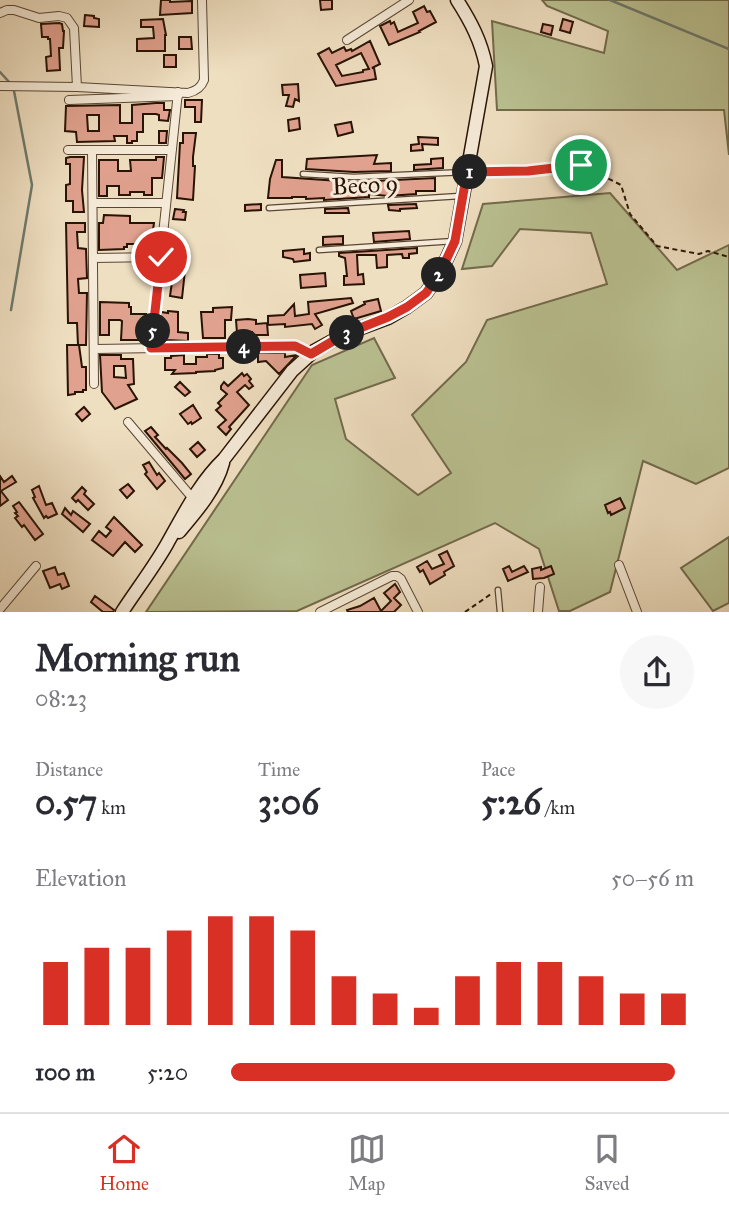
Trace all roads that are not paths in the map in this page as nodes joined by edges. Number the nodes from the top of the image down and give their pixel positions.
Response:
1 (202, 0) edge
2 (409, 0) edge
3 (457, 0) edge
4 (0, 13) edge
5 (347, 40) dead end
6 (0, 86) edge
7 (77, 87) junction
8 (178, 94) junction
9 (69, 100) dead end
10 (68, 150) dead end
11 (92, 150) junction
12 (172, 150) junction
13 (467, 172) junction
14 (303, 174) dead end
15 (462, 196) junction
16 (166, 203) junction
17 (93, 204) junction
18 (269, 208) dead end
19 (455, 241) junction
20 (319, 250) dead end
21 (161, 257) junction
22 (93, 258) junction
23 (151, 348) junction
24 (94, 349) junction
25 (311, 354) junction
26 (94, 384) dead end
27 (128, 422) dead end
28 (196, 502) junction
29 (619, 565) dead end
30 (36, 566) dead end
31 (540, 587) dead end
32 (498, 590) road end
33 (0, 609) edge
34 (122, 611) edge
35 (320, 611) edge
36 (418, 611) edge
37 (500, 611) edge
38 (538, 611) edge
39 (637, 611) edge

1 - 8 street
2 - 5 street
3 - 13 main road
4 - 7 street
6 - 7 street
7 - 8 street
8 - 9 street
8 - 12 street
10 - 11 street
11 - 12 street
11 - 17 street
12 - 16 street
13 - 14 lane
13 - 15 main road
15 - 18 lane, Beco 9
15 - 19 main road
16 - 17 street
16 - 21 street
17 - 22 street
19 - 20 lane
19 - 25 main road
21 - 22 street
21 - 23 street
22 - 24 street
23 - 24 street
23 - 25 street
24 - 26 street
25 - 28 main road
27 - 28 street
28 - 34 main road
29 - 39 street
30 - 33 street
31 - 38 street
32 - 37 lane
35 - 36 street

